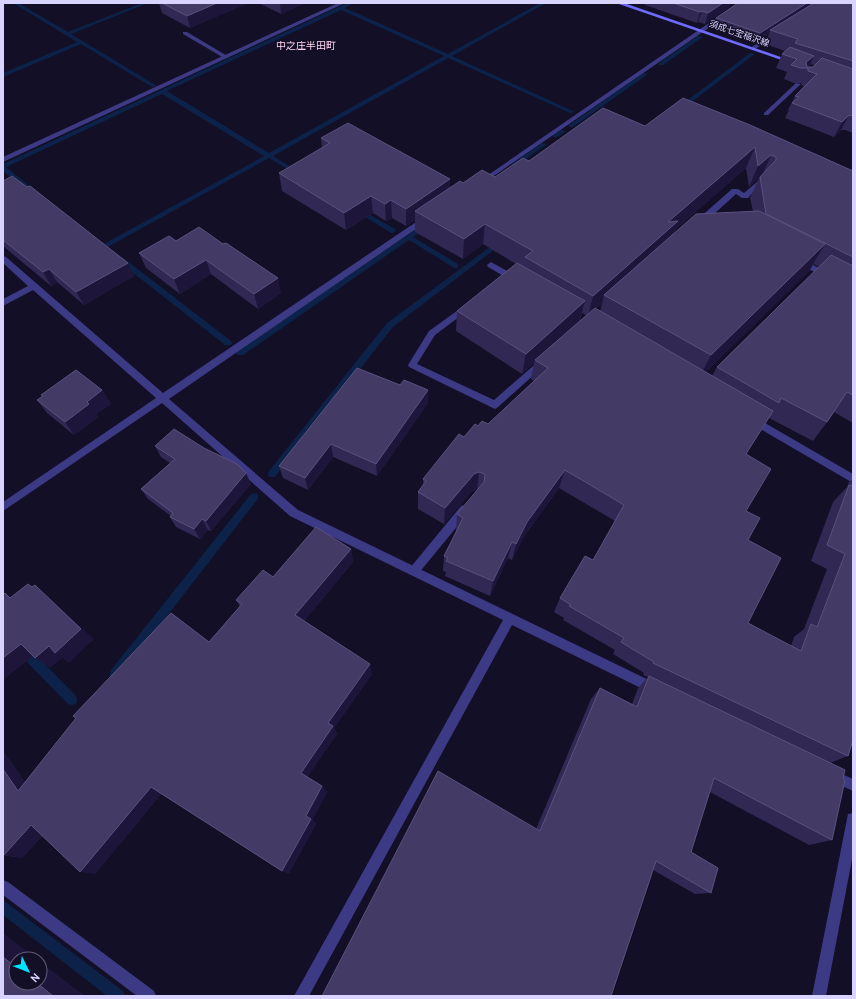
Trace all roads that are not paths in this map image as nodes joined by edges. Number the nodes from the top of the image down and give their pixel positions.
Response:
1 (342, 3) edge
2 (619, 3) edge
3 (742, 3) edge
4 (784, 28) edge
5 (702, 31) junction
6 (185, 33) dead end
7 (753, 48) junction
8 (226, 57) junction
9 (801, 64) edge
10 (798, 84) dead end
11 (766, 114) dead end
12 (3, 160) edge
13 (763, 179) edge
14 (472, 188) edge
15 (432, 215) edge
16 (692, 230) edge
17 (790, 256) edge
18 (3, 259) edge
19 (491, 265) dead end
20 (522, 283) edge
21 (34, 286) junction
22 (853, 289) edge
23 (477, 299) edge
24 (3, 303) edge
25 (547, 358) edge
26 (163, 398) junction
27 (746, 415) edge
28 (853, 479) edge
29 (472, 501) edge
30 (3, 507) edge
31 (414, 571) junction
32 (510, 618) junction
33 (667, 695) edge
34 (824, 772) edge
35 (853, 785) edge
36 (853, 819) edge
37 (3, 887) edge
38 (149, 996) edge
39 (301, 996) edge
40 (819, 996) edge

1 - 8 street
2 - 5 main road, 須成七宝稲沢線
3 - 5 street
4 - 7 street
5 - 7 main road, 須成七宝稲沢線
5 - 14 street
6 - 8 street
7 - 9 main road, 須成七宝稲沢線
8 - 12 street
10 - 11 street
13 - 16 street
15 - 26 street
17 - 22 street
18 - 21 street
19 - 20 street
21 - 24 street
21 - 26 street
23 - 25 street
26 - 30 street
26 - 31 street
27 - 28 street
29 - 31 street
31 - 32 street
32 - 33 street
32 - 39 street
34 - 35 street
36 - 40 street
37 - 38 street

